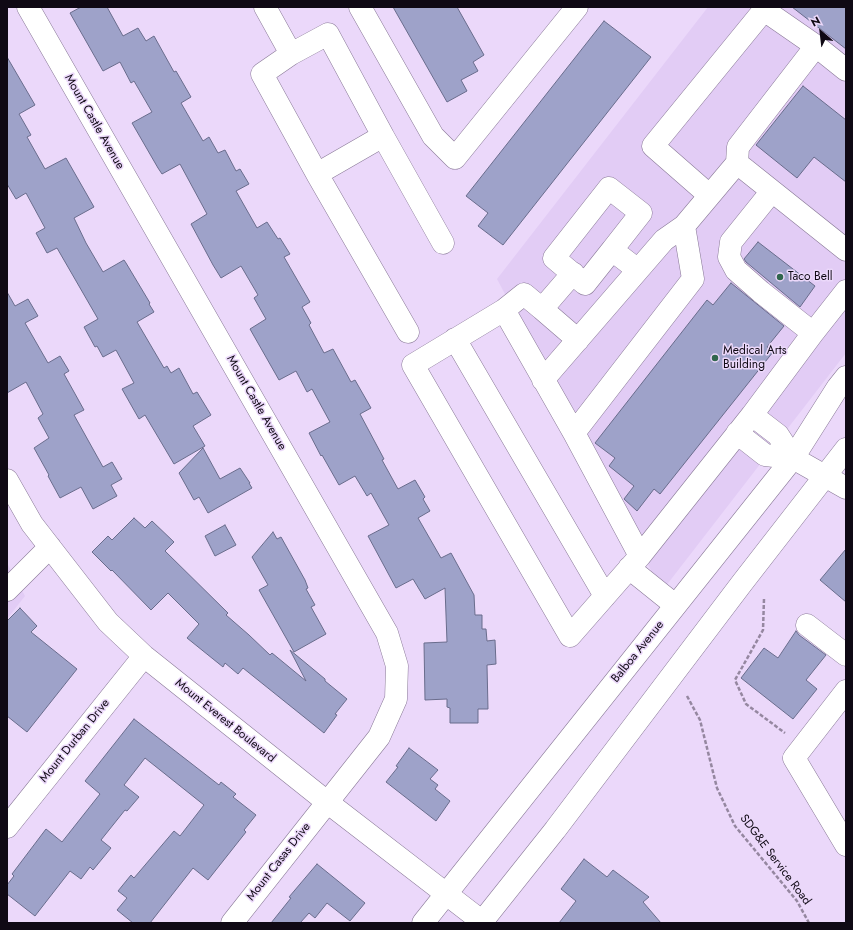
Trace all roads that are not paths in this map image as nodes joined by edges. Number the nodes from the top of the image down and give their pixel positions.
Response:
1 (28, 7) edge
2 (265, 7) edge
3 (360, 7) edge
4 (577, 7) edge
5 (762, 9) edge
6 (816, 46) junction
7 (291, 54) junction
8 (846, 70) edge
9 (384, 136) junction
10 (736, 163) junction
11 (317, 174) junction
12 (772, 191) junction
13 (709, 195) junction
14 (684, 226) junction
15 (443, 243) dead end
16 (612, 250) junction
17 (846, 250) edge
18 (638, 270) junction
19 (572, 273) junction
20 (846, 291) edge
21 (542, 309) junction
22 (504, 310) junction
23 (408, 332) dead end
24 (813, 333) junction
25 (455, 339) junction
26 (578, 340) junction
27 (846, 377) edge
28 (543, 380) junction
29 (752, 415) junction
30 (574, 433) junction
31 (737, 433) junction
32 (846, 449) edge
33 (793, 458) junction
34 (824, 476) junction
35 (7, 480) edge
36 (846, 488) edge
37 (50, 547) junction
38 (634, 562) junction
39 (7, 590) edge
40 (605, 596) junction
41 (675, 605) junction
42 (807, 625) dead end
43 (846, 655) edge
44 (144, 656) junction
45 (846, 691) edge
46 (327, 802) junction
47 (7, 827) edge
48 (846, 845) edge
49 (447, 894) junction
50 (482, 922) edge
51 (232, 923) edge
52 (423, 923) edge

1 - 46 street, Mount Castle Avenue
2 - 7 street
3 - 4 street
5 - 6 street
5 - 13 street
6 - 8 street
6 - 10 street
7 - 9 street
7 - 11 street
9 - 11 street
9 - 15 street
10 - 12 street
10 - 13 street
11 - 23 street
12 - 17 street
12 - 24 street
13 - 14 street
14 - 18 street
14 - 30 street
16 - 18 street
16 - 19 street
16 - 19 street
18 - 26 street
19 - 21 street
20 - 24 street
21 - 22 street
21 - 26 street
22 - 25 street
22 - 28 street
24 - 29 street
25 - 40 street
25 - 40 street
26 - 28 street
27 - 33 street, Balboa Avenue
28 - 30 street
29 - 31 street
29 - 33 street
30 - 38 street
31 - 33 street
31 - 38 street
32 - 34 street
33 - 34 street
33 - 41 street, Balboa Avenue
34 - 36 street
34 - 50 street
35 - 37 street, Mount Everest Boulevard
37 - 39 street
37 - 44 street, Mount Everest Boulevard
38 - 40 street
38 - 41 street
41 - 49 street, Balboa Avenue
42 - 43 street
44 - 46 street, Mount Everest Boulevard
44 - 47 street, Mount Durban Drive
45 - 48 street
46 - 49 street, Mount Everest Boulevard
46 - 51 street, Mount Casas Drive
49 - 50 street, Mount Everest Boulevard
49 - 52 street, Balboa Avenue

